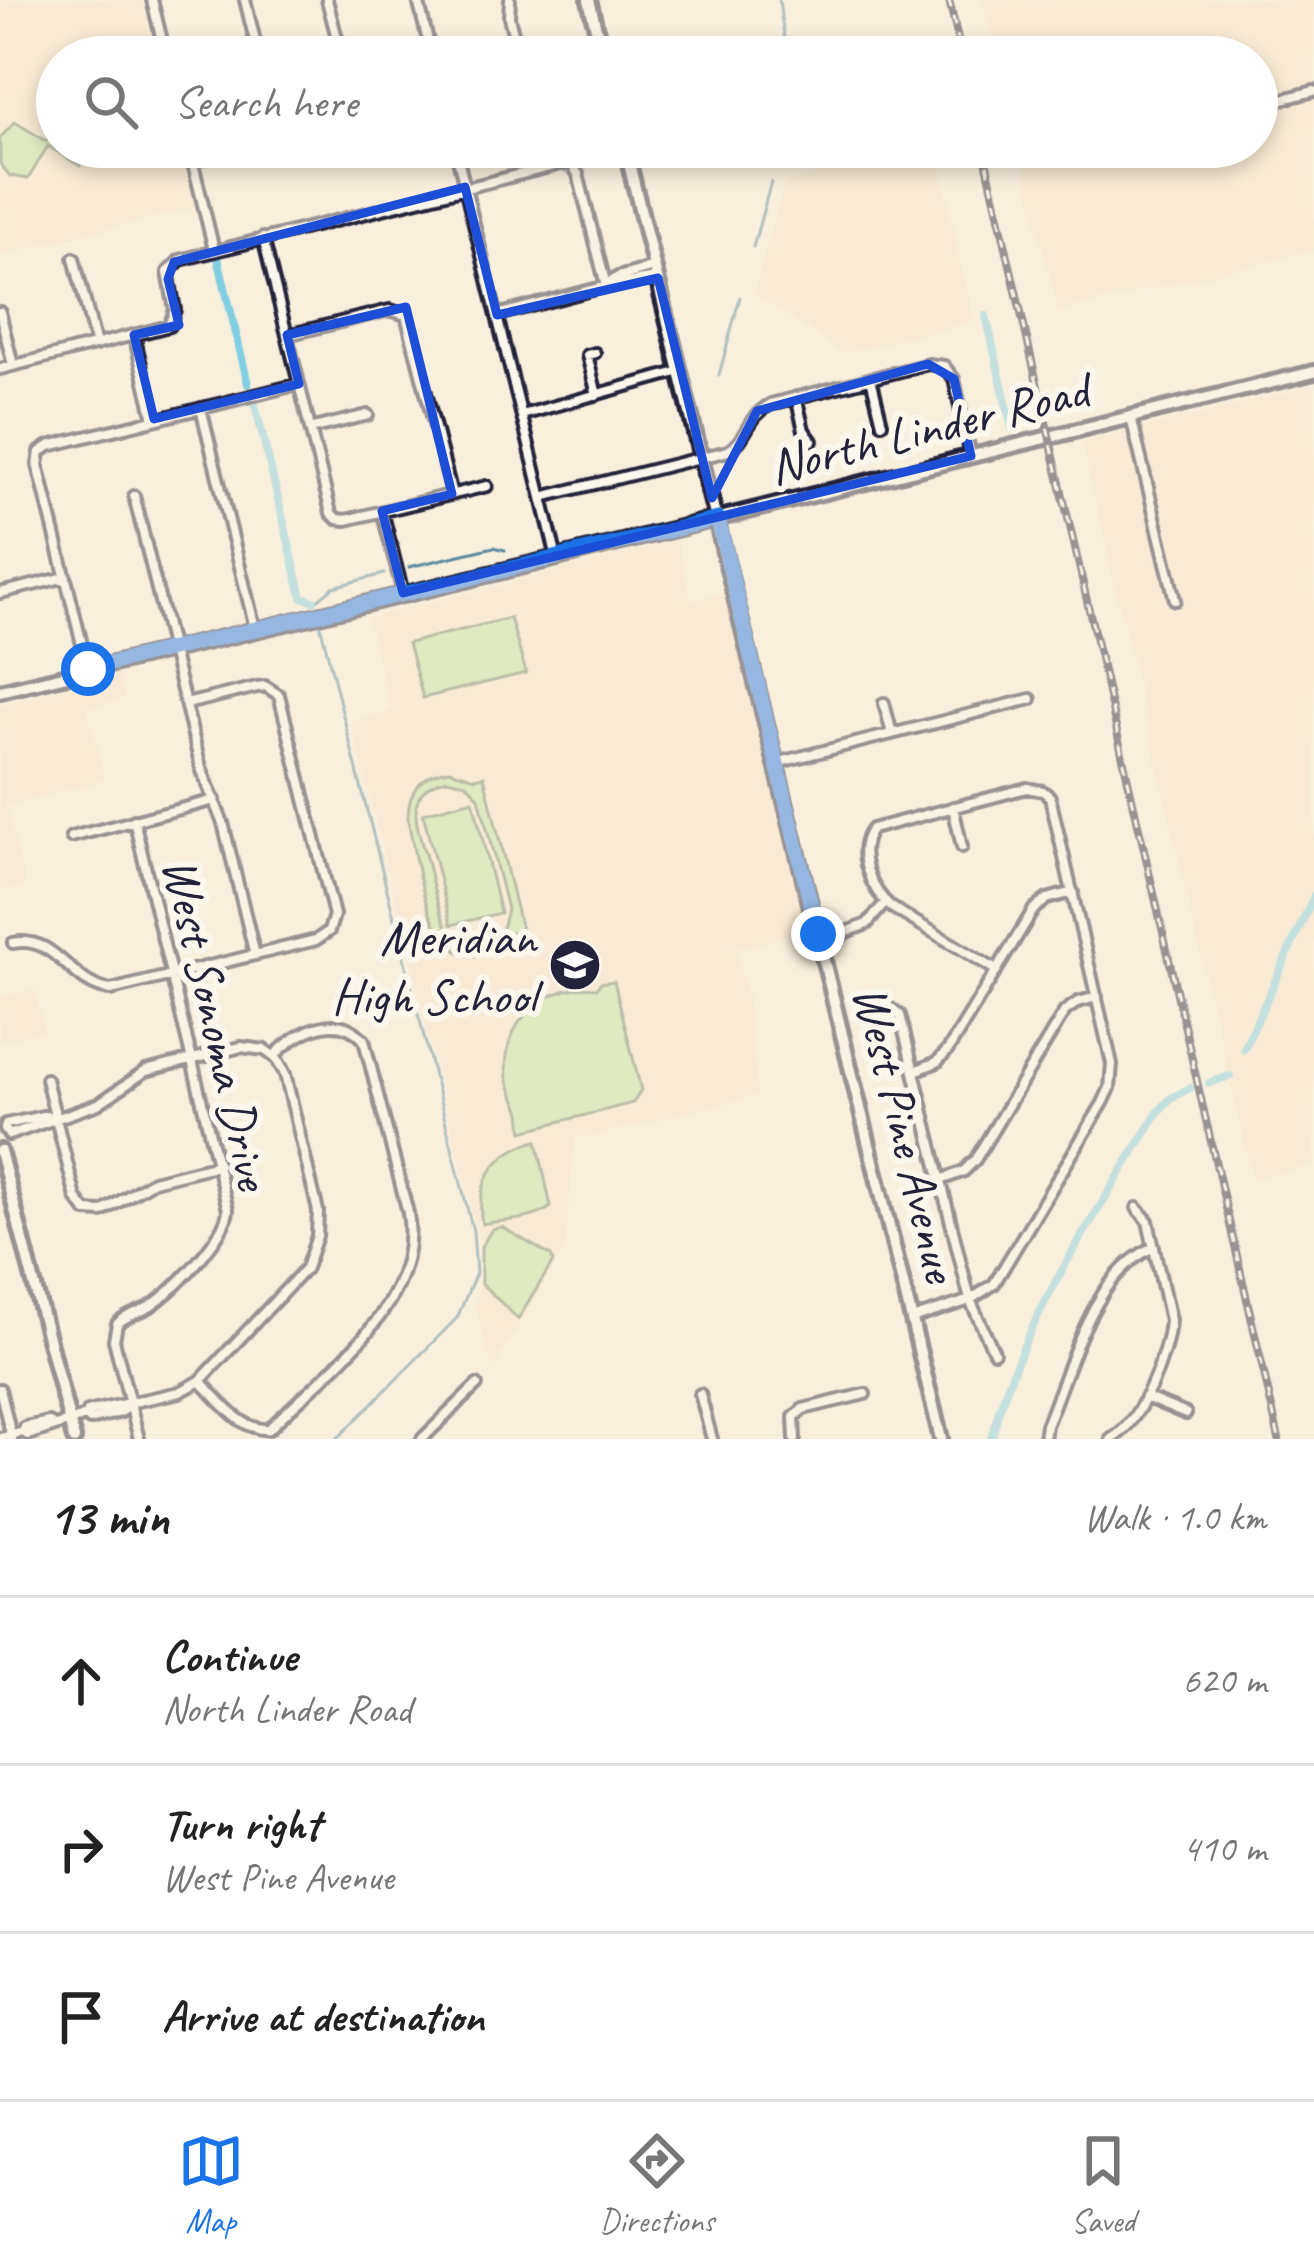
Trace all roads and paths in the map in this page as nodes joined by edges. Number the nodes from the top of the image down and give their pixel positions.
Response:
1 (152, 0) edge
2 (245, 0) edge
3 (328, 0) edge
4 (418, 0) edge
5 (510, 0) edge
6 (589, 0) edge
7 (161, 36) edge
8 (254, 36) edge
9 (337, 36) edge
10 (427, 36) edge
11 (514, 36) edge
12 (598, 36) edge
13 (1314, 92) edge
14 (1278, 101) edge
15 (194, 168) edge
16 (460, 168) edge
17 (544, 168) edge
18 (574, 168) edge
19 (630, 168) edge
20 (465, 187) junction
21 (262, 238) junction
22 (214, 250) junction
23 (74, 258) dead end
24 (657, 272) junction
25 (606, 286) junction
26 (0, 312) edge
27 (497, 315) junction
28 (134, 335) junction
29 (286, 335) junction
30 (96, 345) junction
31 (595, 353) dead end
32 (13, 365) junction
33 (0, 369) edge
34 (681, 371) junction
35 (1314, 372) edge
36 (871, 378) junction
37 (299, 384) junction
38 (597, 395) junction
39 (796, 397) junction
40 (201, 408) junction
41 (368, 415) dead end
42 (522, 415) junction
43 (1131, 417) junction
44 (154, 419) junction
45 (882, 423) dead end
46 (310, 429) junction
47 (812, 441) dead end
48 (971, 456) junction
49 (702, 457) junction
50 (487, 486) dead end
51 (452, 494) junction
52 (134, 496) dead end
53 (542, 497) junction
54 (382, 511) junction
55 (718, 519) junction
56 (557, 558) junction
57 (66, 577) junction
58 (0, 593) edge
59 (403, 593) junction
60 (1175, 600) dead end
61 (255, 628) junction
62 (172, 649) junction
63 (88, 669) junction
64 (0, 691) edge
65 (1031, 699) dead end
66 (884, 703) dead end
67 (186, 704) junction
68 (892, 734) junction
69 (776, 763) junction
70 (215, 800) junction
71 (952, 807) junction
72 (134, 820) junction
73 (70, 837) dead end
74 (962, 847) dead end
75 (1073, 892) junction
76 (885, 902) junction
77 (819, 940) junction
78 (13, 943) dead end
79 (255, 955) junction
80 (996, 970) junction
81 (172, 975) junction
82 (1097, 997) junction
83 (880, 1002) dead end
84 (274, 1056) junction
85 (192, 1059) junction
86 (914, 1071) junction
87 (46, 1079) dead end
88 (56, 1117) junction
89 (3, 1130) edge
90 (0, 1151) edge
91 (218, 1165) junction
92 (941, 1180) junction
93 (1137, 1208) dead end
94 (1154, 1247) junction
95 (970, 1300) junction
96 (913, 1318) junction
97 (994, 1352) dead end
98 (200, 1381) junction
99 (477, 1385) dead end
100 (0, 1389) edge
101 (700, 1394) dead end
102 (865, 1394) dead end
103 (1144, 1397) junction
104 (131, 1405) junction
105 (1186, 1414) dead end
106 (70, 1420) junction
107 (12, 1437) edge
108 (0, 1438) edge
109 (425, 1438) edge
110 (74, 1439) edge
111 (139, 1439) edge
112 (710, 1439) edge
113 (796, 1439) edge
114 (941, 1439) edge
115 (1044, 1439) edge
116 (1112, 1439) edge

1 - 7 street
2 - 8 street
3 - 9 street
4 - 10 street
5 - 11 street
6 - 12 main road
13 - 14 street
15 - 22 street
16 - 20 street
17 - 20 street
18 - 25 street
19 - 24 main road, West Pine Avenue
20 - 21 street
20 - 27 street
21 - 22 street
21 - 29 street
22 - 28 street
23 - 30 street
24 - 25 street
24 - 34 main road, West Pine Avenue
25 - 27 street
26 - 32 street
27 - 42 street
28 - 30 street
28 - 44 street
29 - 37 street
29 - 51 street
30 - 32 street
31 - 38 street
32 - 33 street
34 - 38 street
34 - 49 main road, West Pine Avenue
35 - 43 main road, North Linder Road
36 - 39 street
36 - 45 street
36 - 48 street
37 - 40 street
37 - 46 street
38 - 42 street
39 - 47 street
39 - 49 street
40 - 44 street
40 - 61 street
41 - 46 street
42 - 53 street
43 - 48 main road, North Linder Road
43 - 60 street
44 - 57 street
46 - 54 street
48 - 55 main road, North Linder Road
49 - 53 street
49 - 55 main road, West Pine Avenue
50 - 51 street
51 - 54 street
52 - 62 street
53 - 56 street
54 - 59 street
55 - 56 main road, North Linder Road
55 - 69 main road, West Pine Avenue
56 - 59 main road, North Linder Road
57 - 58 street
57 - 63 street
59 - 61 main road, North Linder Road
61 - 62 main road, North Linder Road
62 - 63 main road, North Linder Road
62 - 67 street
63 - 64 main road, North Linder Road
65 - 68 street
66 - 68 street
67 - 70 street
67 - 79 street
68 - 69 street
69 - 77 main road, West Pine Avenue
70 - 72 street
70 - 79 street
71 - 74 street
71 - 75 street
71 - 76 street
72 - 73 street
72 - 81 street, West Sonoma Drive
75 - 80 street
75 - 82 street
76 - 77 street
76 - 80 street
77 - 96 main road, West Pine Avenue
78 - 81 street
79 - 81 street
80 - 86 street
81 - 85 street, West Sonoma Drive
82 - 92 street
82 - 95 street
83 - 86 street
84 - 85 street
84 - 98 street
84 - 98 street
85 - 88 street
85 - 91 street, West Sonoma Drive
86 - 92 street
87 - 88 street
88 - 89 street
88 - 91 street
90 - 106 main road
91 - 104 street, West Sonoma Drive
92 - 95 street
93 - 94 street
94 - 103 street
94 - 115 street
95 - 96 street
95 - 97 street
96 - 114 main road, West Pine Avenue
98 - 104 street
99 - 109 street
100 - 107 street
101 - 112 street
102 - 113 street
103 - 105 street
103 - 116 street
104 - 106 street
104 - 111 street
106 - 107 street
106 - 110 main road
107 - 108 street

